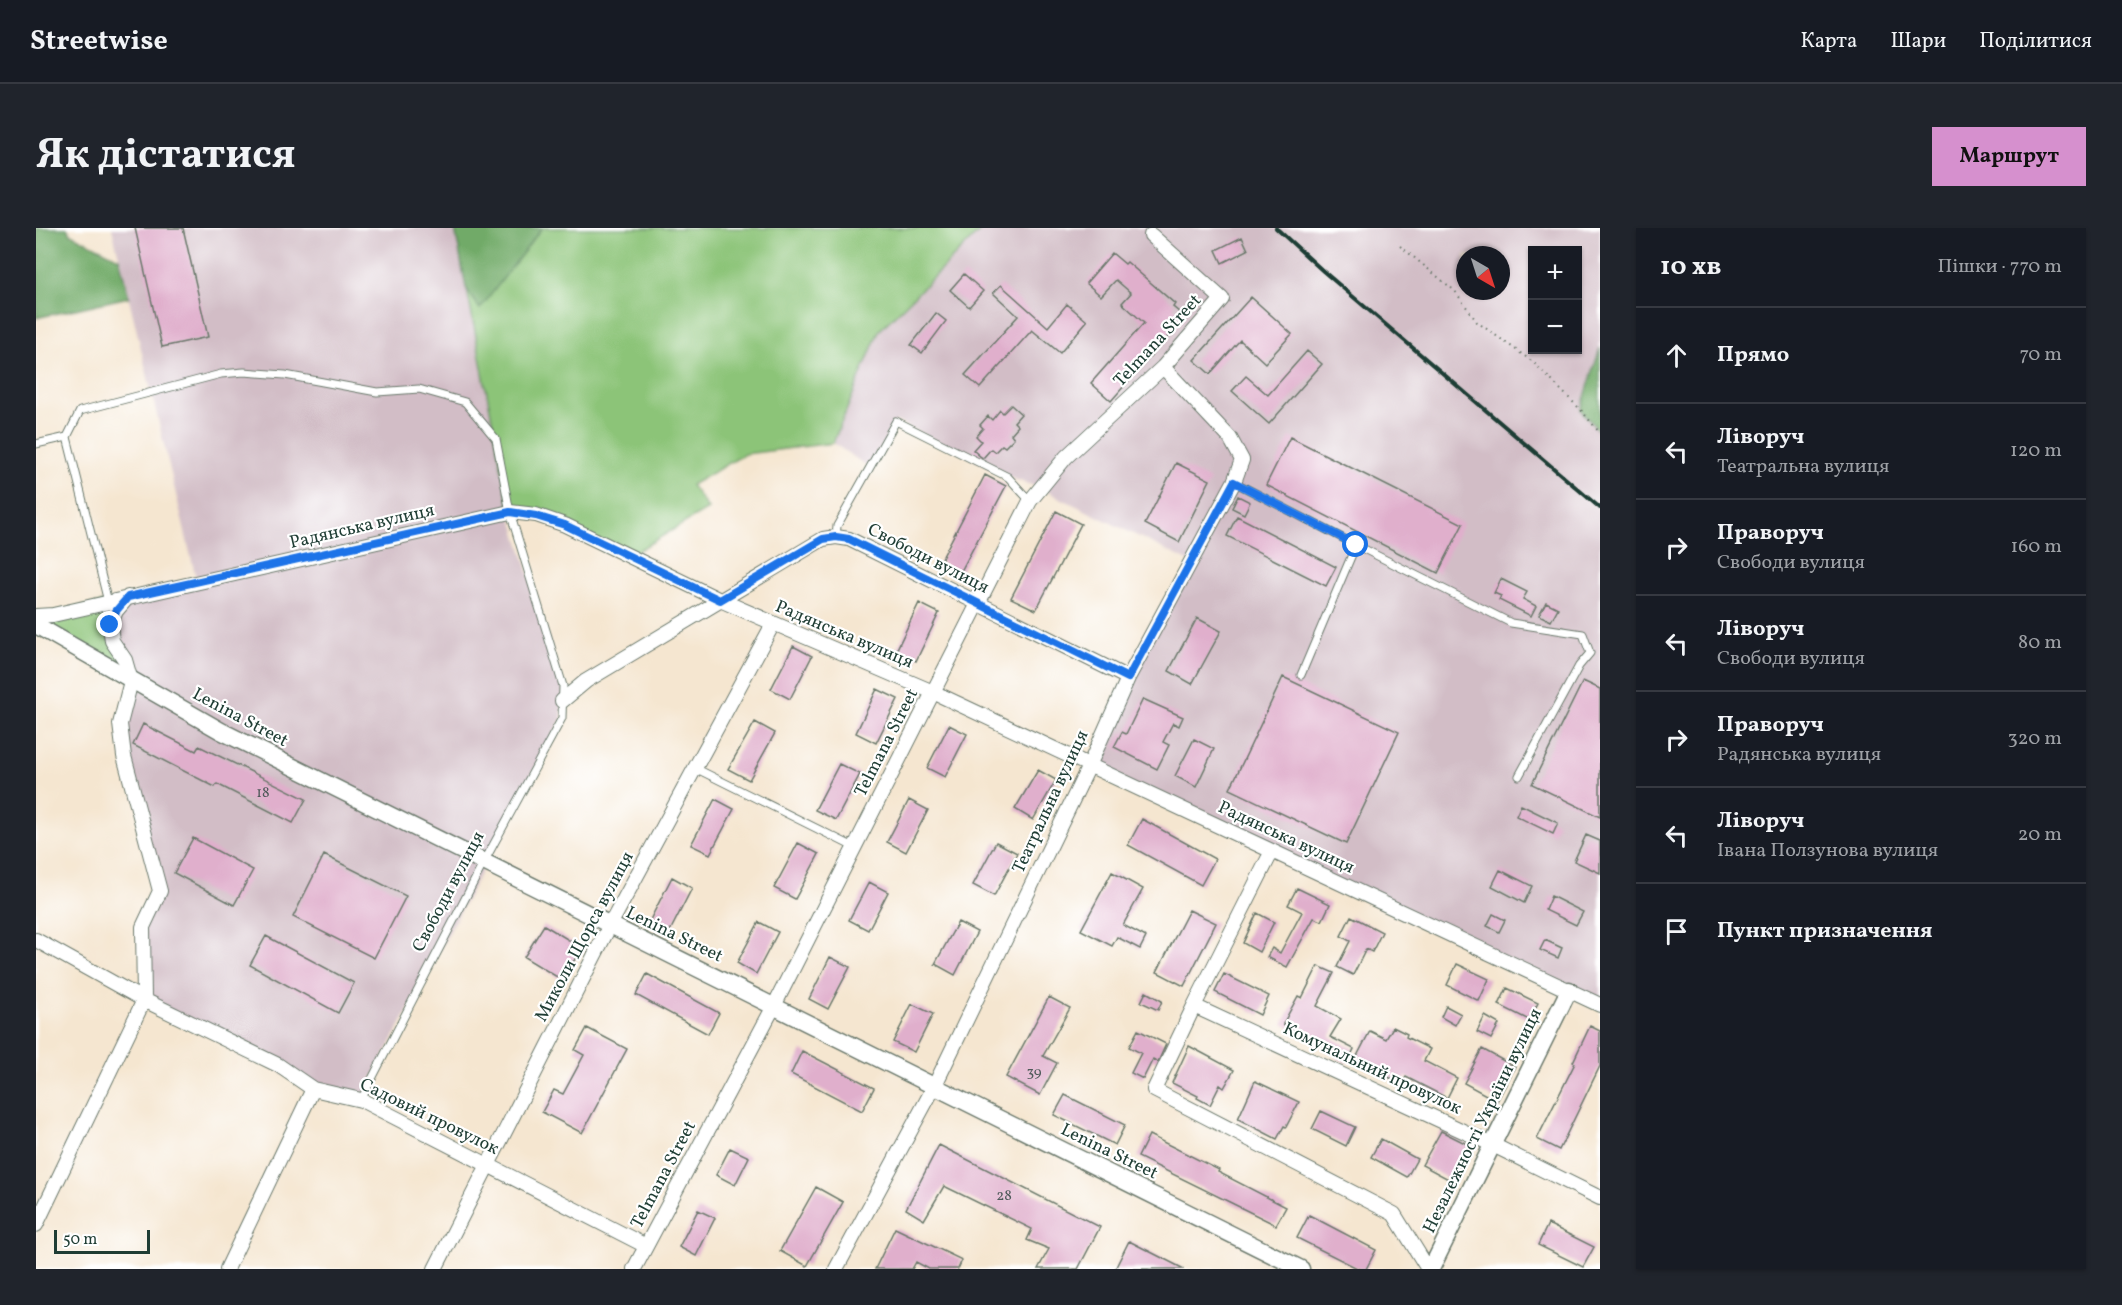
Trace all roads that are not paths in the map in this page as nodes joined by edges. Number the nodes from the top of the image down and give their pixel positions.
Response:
1 (1151, 236) dead end
2 (1163, 367) junction
3 (66, 437) junction
4 (36, 444) edge
5 (1234, 482) junction
6 (1030, 501) junction
7 (510, 512) junction
8 (836, 537) junction
9 (1356, 545) junction
10 (128, 597) junction
11 (720, 600) junction
12 (108, 602) junction
13 (976, 604) junction
14 (36, 616) edge
15 (773, 624) junction
16 (36, 625) edge
17 (1301, 675) dead end
18 (1128, 678) junction
19 (131, 681) junction
20 (933, 692) junction
21 (562, 701) junction
22 (1089, 766) junction
23 (695, 768) junction
24 (1519, 776) dead end
25 (854, 847) junction
26 (1272, 851) junction
27 (484, 862) junction
28 (610, 925) junction
29 (36, 940) edge
30 (1569, 990) junction
31 (144, 1000) junction
32 (1600, 1005) edge
33 (774, 1006) junction
34 (1194, 1006) junction
35 (934, 1087) junction
36 (313, 1089) junction
37 (361, 1100) junction
38 (1493, 1145) junction
39 (488, 1165) junction
40 (1600, 1198) edge
41 (36, 1225) edge
42 (646, 1246) junction
43 (227, 1269) edge
44 (435, 1269) edge
45 (634, 1269) edge
46 (836, 1269) edge
47 (1301, 1269) edge
48 (1429, 1269) edge

1 - 2 street, Telmana Street
2 - 5 street, Театральна вулиця
2 - 6 street, Telmana Street
3 - 4 lane
3 - 7 lane, Свободи вулиця
3 - 12 lane
5 - 9 lane
5 - 18 street, Театральна вулиця
6 - 8 lane
6 - 13 street, Telmana Street
7 - 10 street, Радянська вулиця
7 - 11 street, Радянська вулиця
7 - 21 lane, Свободи вулиця
8 - 11 street
8 - 13 street, Свободи вулиця
9 - 17 lane
9 - 24 lane
10 - 12 street, Радянська вулиця
10 - 19 street
11 - 15 street, Радянська вулиця
11 - 21 street
12 - 14 street, Радянська вулиця
13 - 18 street, Свободи вулиця
13 - 20 street, Telmana Street
15 - 20 street, Радянська вулиця
15 - 23 street, Миколи Щорса вулиця
16 - 19 street, Lenina Street
18 - 22 street, Театральна вулиця
19 - 27 street, Lenina Street
19 - 31 street
20 - 22 street, Радянська вулиця
20 - 25 street, Telmana Street
21 - 27 lane, Свободи вулиця
22 - 26 street, Радянська вулиця
22 - 35 street, Театральна вулиця
23 - 25 lane
23 - 28 street, Миколи Щорса вулиця
25 - 33 street, Telmana Street
26 - 30 street, Радянська вулиця
26 - 34 street
27 - 28 street, Lenina Street
27 - 37 lane, Свободи вулиця
28 - 33 street, Lenina Street
28 - 39 street, Миколи Щорса вулиця
29 - 31 street, Садовий провулок
30 - 32 street, Радянська вулиця
30 - 38 street, Незалежності України вулиця
31 - 36 street, Садовий провулок
31 - 41 street
33 - 35 street, Lenina Street
33 - 42 street, Telmana Street
34 - 38 street, Комунальний провулок
34 - 48 street
35 - 46 street, Театральна вулиця
35 - 47 street, Lenina Street
36 - 37 street, Садовий провулок
36 - 43 street
37 - 39 street, Садовий провулок
38 - 40 street, Комунальний провулок
38 - 48 street, Незалежності України вулиця
39 - 42 street, Садовий провулок
39 - 44 street, Миколи Щорса вулиця
42 - 45 street, Telmana Street

